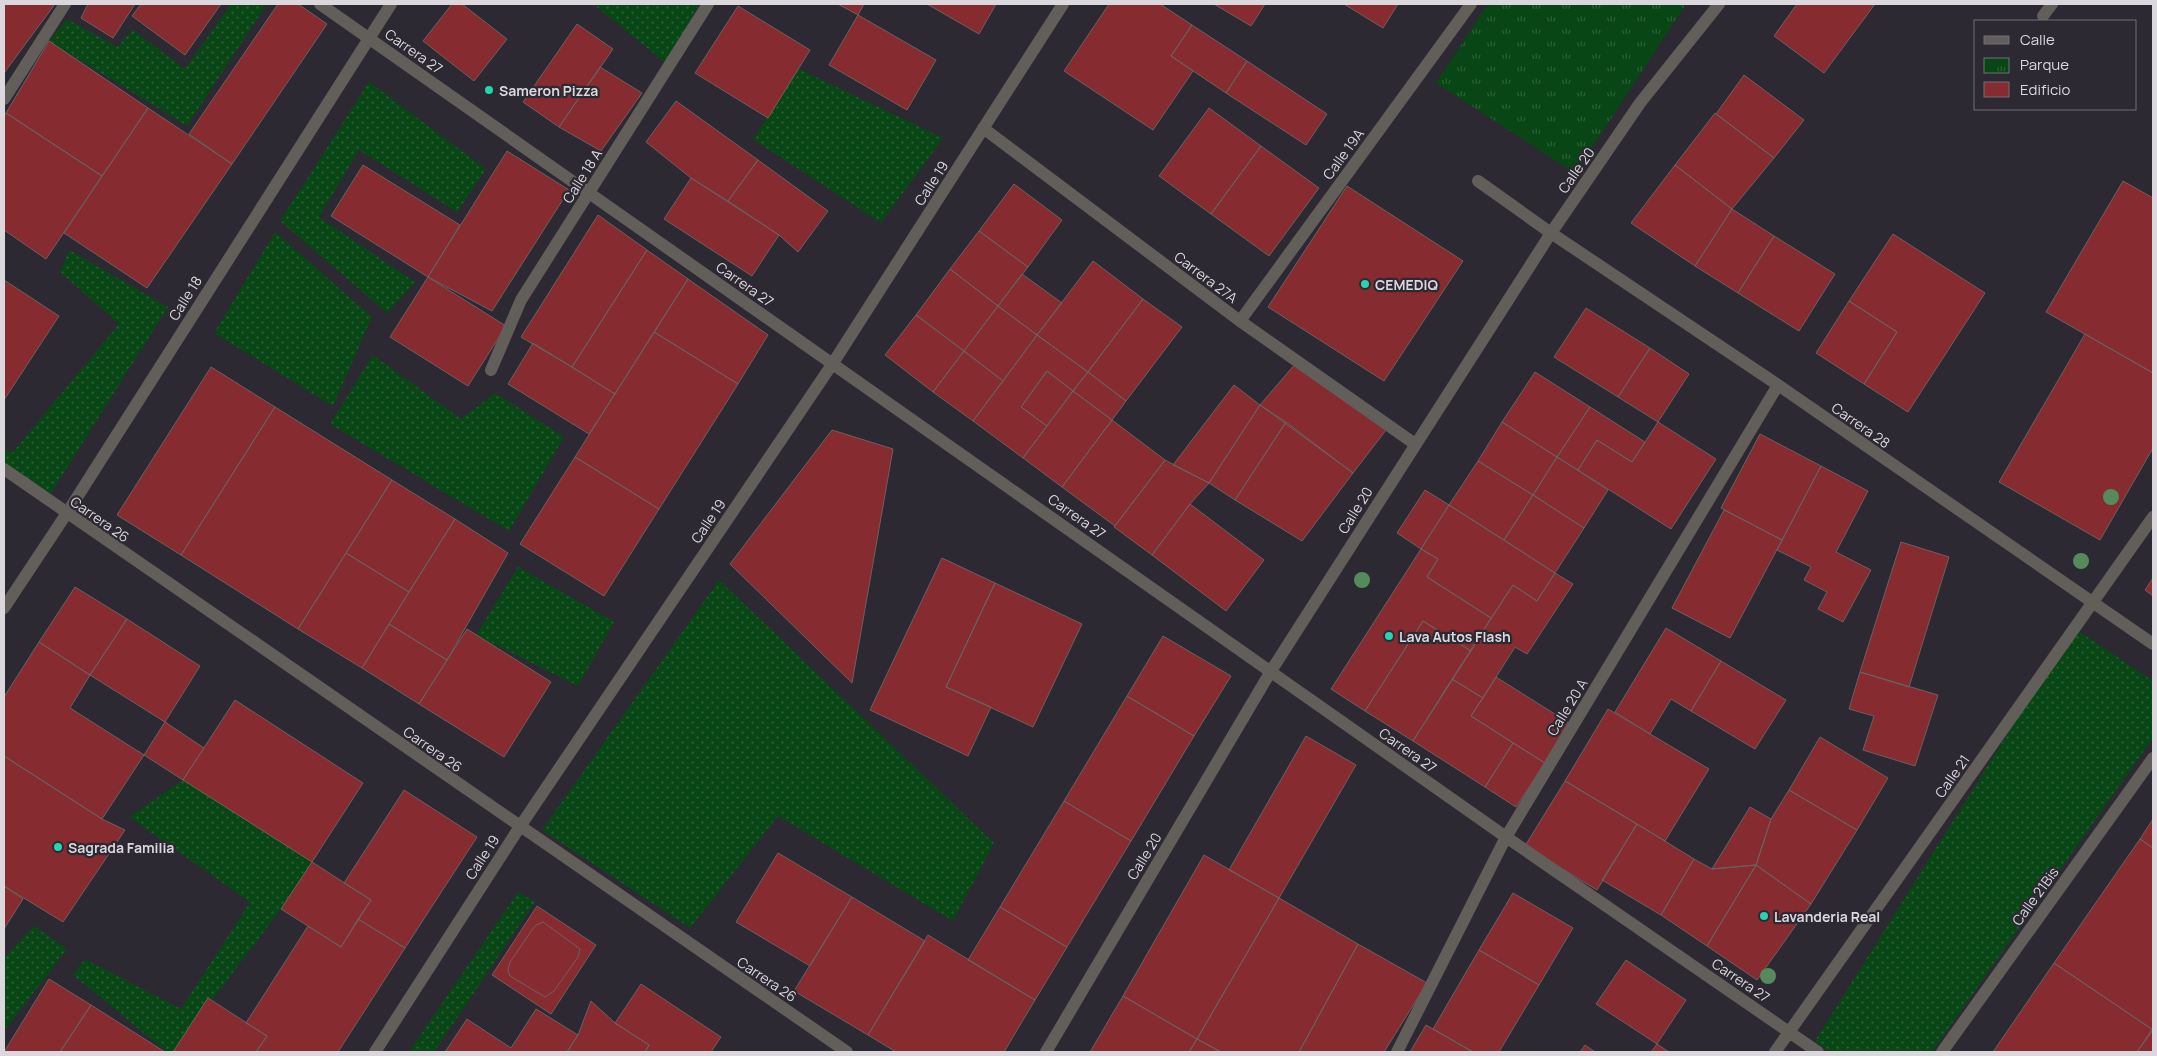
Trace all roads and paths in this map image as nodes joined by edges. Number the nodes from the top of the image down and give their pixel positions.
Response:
1 (65, 4) edge
2 (320, 4) edge
3 (391, 4) edge
4 (708, 4) edge
5 (1063, 4) edge
6 (1471, 4) edge
7 (1719, 4) edge
8 (2052, 4) edge
9 (2043, 16) dead end
10 (369, 38) junction
11 (4, 99) edge
12 (983, 128) junction
13 (1478, 181) dead end
14 (588, 194) junction
15 (1551, 233) junction
16 (1240, 321) junction
17 (833, 363) junction
18 (491, 370) dead end
19 (1778, 386) junction
20 (1415, 444) junction
21 (4, 469) edge
22 (67, 514) junction
23 (2153, 517) edge
24 (2091, 603) junction
25 (4, 608) edge
26 (2153, 644) edge
27 (1271, 671) junction
28 (2153, 758) edge
29 (519, 828) junction
30 (1506, 837) junction
31 (1790, 1032) junction
32 (375, 1052) edge
33 (847, 1052) edge
34 (1046, 1052) edge
35 (1397, 1052) edge
36 (1775, 1052) edge
37 (1818, 1052) edge
38 (1942, 1052) edge

1 - 11 street
2 - 10 street, Carrera 27
3 - 10 street, Calle 18
4 - 14 street, Calle 18 A
5 - 12 street, Calle 19
6 - 16 street, Calle 19A
7 - 15 street, Calle 20
8 - 9 street
10 - 14 street, Carrera 27
10 - 22 street, Calle 18
12 - 16 street, Carrera 27A
12 - 17 street, Calle 19
13 - 15 street, Carrera 28
14 - 17 street, Carrera 27
14 - 18 street, Calle 18 A
15 - 19 street, Carrera 28
15 - 20 street, Calle 20
16 - 20 street, Carrera 27A
17 - 27 street, Carrera 27
17 - 29 street, Calle 19
19 - 24 street, Carrera 28
19 - 30 street, Calle 20 A
20 - 27 street, Calle 20
21 - 22 street, Carrera 26
22 - 25 street, Calle 18
22 - 29 street, Carrera 26
23 - 24 street, Calle 21
24 - 26 street, Carrera 28
24 - 31 street, Calle 21
27 - 30 street, Carrera 27
27 - 34 street, Calle 20
28 - 38 street, Calle 21Bis
29 - 32 street, Calle 19
29 - 33 street, Carrera 26
30 - 31 street, Carrera 27
30 - 35 street, Calle 20 A
31 - 36 street, Calle 21
31 - 37 street, Carrera 27

